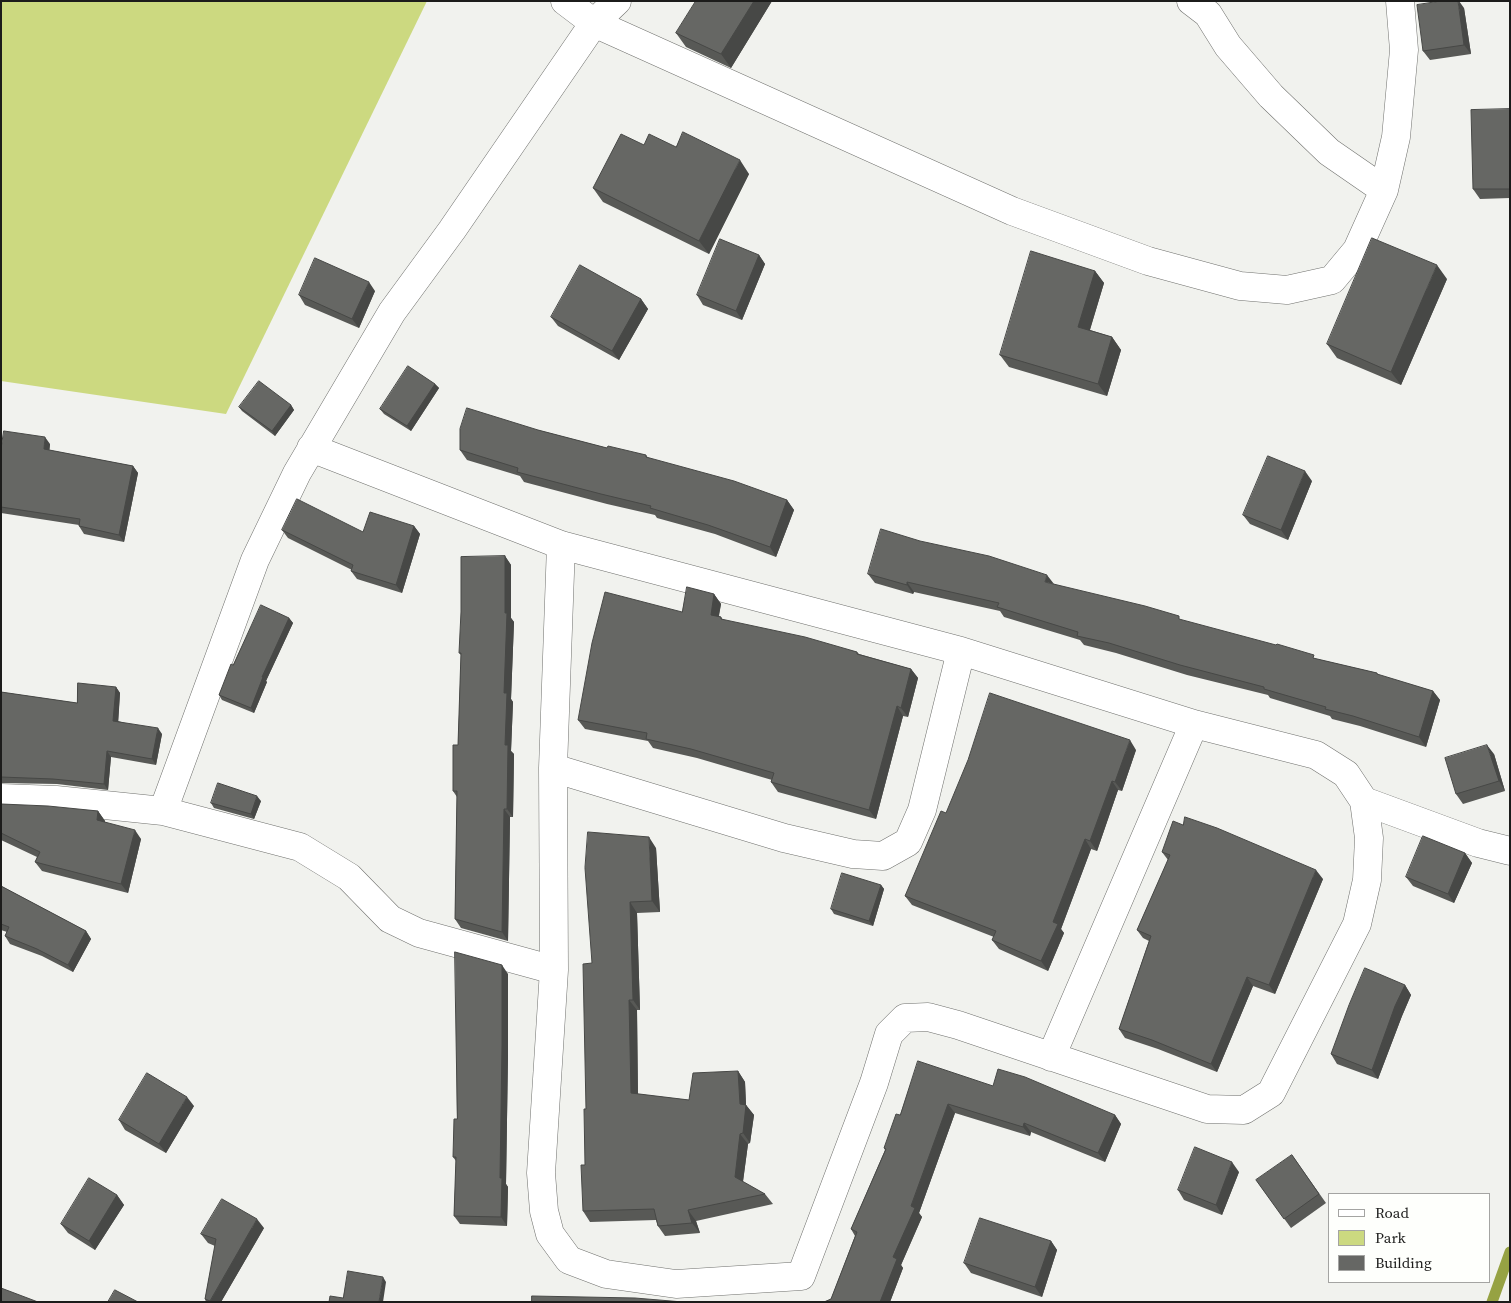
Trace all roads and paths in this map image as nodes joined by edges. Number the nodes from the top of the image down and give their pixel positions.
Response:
1 (565, 1) edge
2 (616, 1) edge
3 (1191, 1) edge
4 (1400, 1) edge
5 (594, 23) junction
6 (1384, 190) junction
7 (311, 448) junction
8 (562, 545) junction
9 (961, 651) junction
10 (1194, 724) junction
11 (553, 768) junction
12 (1, 798) edge
13 (1364, 801) junction
14 (163, 811) junction
15 (1510, 851) edge
16 (554, 970) junction
17 (1051, 1057) junction

1 - 5 street
2 - 5 street
3 - 6 street
4 - 6 street
5 - 6 street
5 - 7 street
7 - 8 street
7 - 14 street
8 - 9 street
8 - 11 street
9 - 10 street
9 - 11 street
10 - 13 street
10 - 17 street
11 - 16 street
12 - 14 street
13 - 15 street
13 - 17 street
14 - 16 street
16 - 17 street

